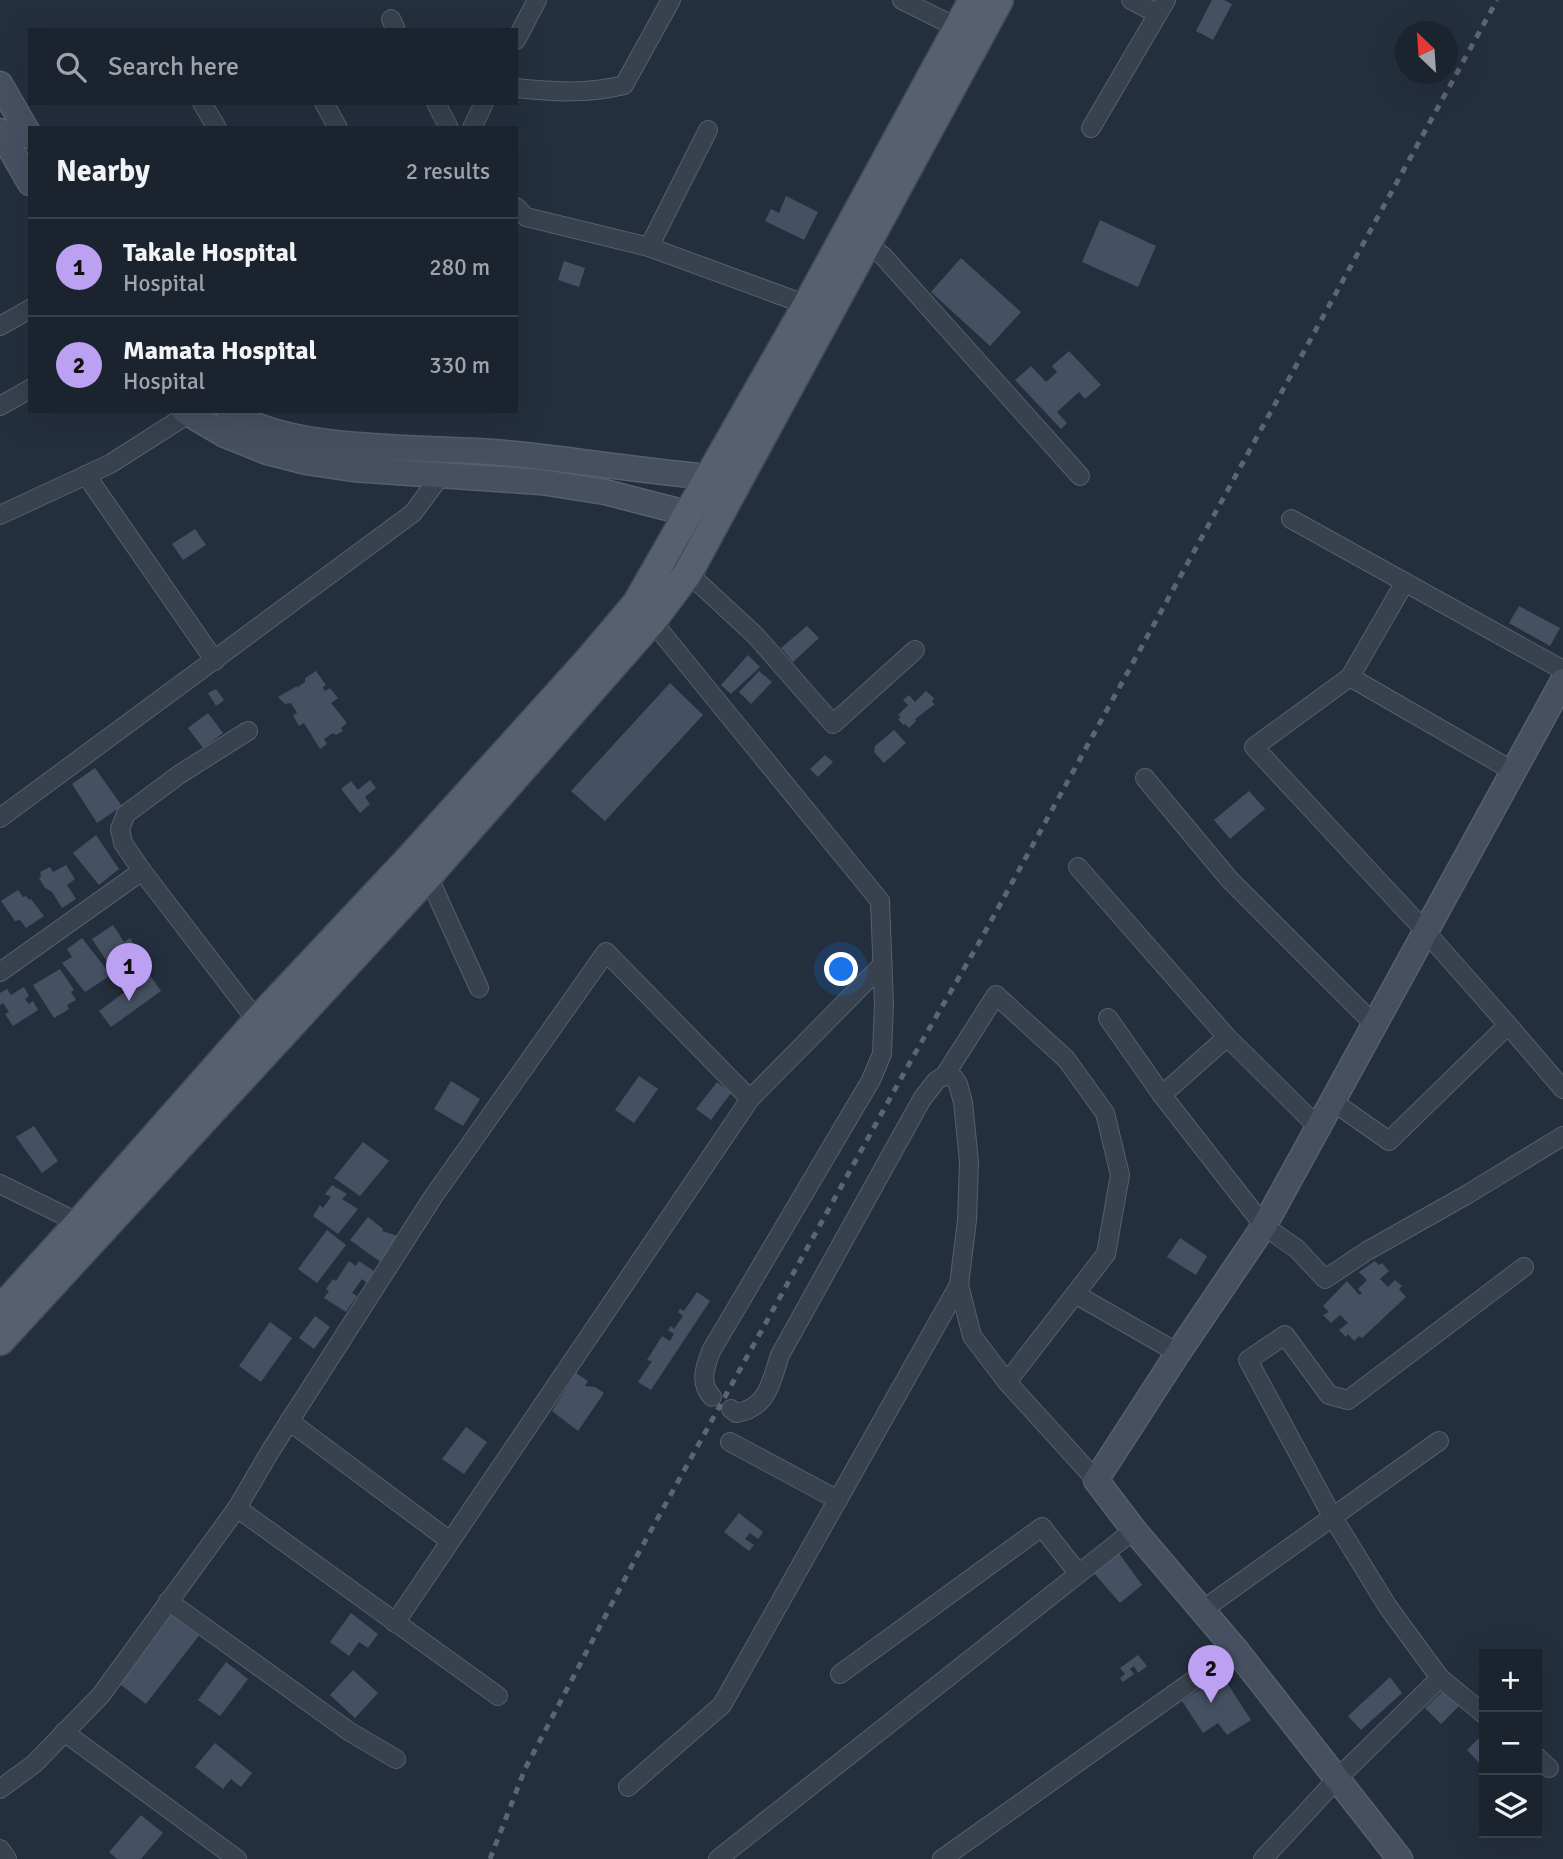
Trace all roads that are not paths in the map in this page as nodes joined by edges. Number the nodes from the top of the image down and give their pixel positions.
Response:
1 (537, 0) edge
2 (671, 0) edge
3 (902, 0) edge
4 (973, 0) edge
5 (999, 0) edge
6 (1132, 0) edge
7 (1161, 7) edge
8 (958, 28) junction
9 (518, 36) edge
10 (0, 84) edge
11 (518, 88) edge
12 (203, 105) edge
13 (325, 105) edge
14 (437, 105) edge
15 (483, 105) edge
16 (7, 112) edge
17 (216, 126) edge
18 (337, 126) edge
19 (448, 126) edge
20 (472, 126) edge
21 (1091, 128) dead end
22 (708, 130) dead end
23 (0, 131) edge
24 (28, 134) edge
25 (28, 180) edge
26 (518, 209) edge
27 (866, 244) junction
28 (649, 247) junction
29 (807, 305) junction
30 (28, 310) edge
31 (0, 327) edge
32 (28, 390) edge
33 (0, 406) edge
34 (188, 413) edge
35 (233, 413) edge
36 (442, 474) junction
37 (86, 475) junction
38 (1080, 476) dead end
39 (723, 481) junction
40 (690, 513) junction
41 (0, 515) edge
42 (1291, 519) dead end
43 (718, 521) junction
44 (688, 573) junction
45 (1405, 582) junction
46 (652, 621) junction
47 (915, 650) dead end
48 (215, 661) junction
49 (1563, 670) edge
50 (1349, 677) junction
51 (1563, 681) edge
52 (248, 731) dead end
53 (1513, 771) junction
54 (1145, 778) dead end
55 (0, 818) edge
56 (1078, 867) dead end
57 (142, 871) junction
58 (428, 876) junction
59 (1426, 931) junction
60 (881, 966) junction
61 (0, 972) edge
62 (479, 988) dead end
63 (1108, 1018) dead end
64 (257, 1021) junction
65 (1374, 1024) junction
66 (1508, 1025) junction
67 (1227, 1037) junction
68 (945, 1075) junction
69 (1563, 1089) edge
70 (1162, 1095) junction
71 (750, 1099) junction
72 (1332, 1101) junction
73 (1318, 1127) junction
74 (1563, 1136) edge
75 (0, 1184) edge
76 (79, 1223) junction
77 (1264, 1226) junction
78 (1524, 1268) dead end
79 (959, 1285) junction
80 (1074, 1294) junction
81 (0, 1310) edge
82 (0, 1341) edge
83 (1178, 1353) junction
84 (1007, 1382) junction
85 (712, 1397) dead end
86 (731, 1409) dead end
87 (289, 1421) junction
88 (1439, 1441) dead end
89 (730, 1443) dead end
90 (1096, 1480) junction
91 (838, 1500) junction
92 (237, 1508) junction
93 (1332, 1516) junction
94 (1134, 1530) junction
95 (450, 1541) junction
96 (1078, 1573) junction
97 (169, 1601) junction
98 (1201, 1611) junction
99 (395, 1623) junction
100 (1236, 1650) junction
101 (840, 1674) dead end
102 (1440, 1678) junction
103 (498, 1696) dead end
104 (1482, 1712) edge
105 (64, 1732) junction
106 (396, 1759) dead end
107 (1337, 1779) junction
108 (628, 1787) dead end
109 (0, 1789) edge
110 (237, 1859) edge
111 (718, 1859) edge
112 (942, 1859) edge
113 (1263, 1859) edge
114 (1400, 1859) edge

1 - 9 street
2 - 11 street
3 - 8 street
4 - 8 main road
5 - 27 main road
6 - 7 street
7 - 21 street
8 - 29 main road
10 - 16 street
12 - 17 street
13 - 18 street
14 - 19 street
15 - 20 street
16 - 24 street
22 - 28 street
23 - 25 street
26 - 28 street
27 - 38 street
27 - 39 main road
28 - 29 street
29 - 39 main road
30 - 31 street
32 - 33 street
34 - 36 street
34 - 37 street
35 - 39 street
36 - 40 street
36 - 48 street
37 - 41 street
37 - 48 street
39 - 40 main road
39 - 43 main road
40 - 43 street
40 - 64 main road
42 - 45 street
43 - 44 main road
44 - 46 main road
44 - 47 street
45 - 49 street
45 - 50 street
46 - 58 main road
46 - 60 street
48 - 55 street
50 - 53 street
50 - 59 street
51 - 53 street
52 - 57 street
53 - 59 street
54 - 65 street
56 - 67 street
57 - 61 street
57 - 64 street
58 - 62 street
58 - 82 main road
59 - 65 street
59 - 66 street
60 - 71 street
60 - 85 street
63 - 70 street
64 - 76 main road
65 - 72 street
66 - 69 street
66 - 72 street
67 - 70 street
67 - 73 street
68 - 79 street
68 - 80 street
68 - 86 street
70 - 77 street
71 - 87 street
71 - 95 street
72 - 73 street
73 - 77 street
74 - 77 street
75 - 76 street
76 - 81 main road
77 - 83 street
78 - 93 street
79 - 84 street
79 - 91 street
80 - 83 street
80 - 84 street
83 - 90 street
84 - 90 street
87 - 92 street
87 - 95 street
88 - 93 street
89 - 91 street
90 - 94 street
91 - 108 street
92 - 97 street
92 - 99 street
93 - 98 street
93 - 102 street
94 - 96 street
94 - 98 street
95 - 99 street
96 - 101 street
96 - 111 street
97 - 105 street
97 - 106 street
98 - 100 street
99 - 103 street
100 - 107 street
100 - 112 street
102 - 104 street
102 - 107 street
105 - 109 street
105 - 110 street
107 - 113 street
107 - 114 street

